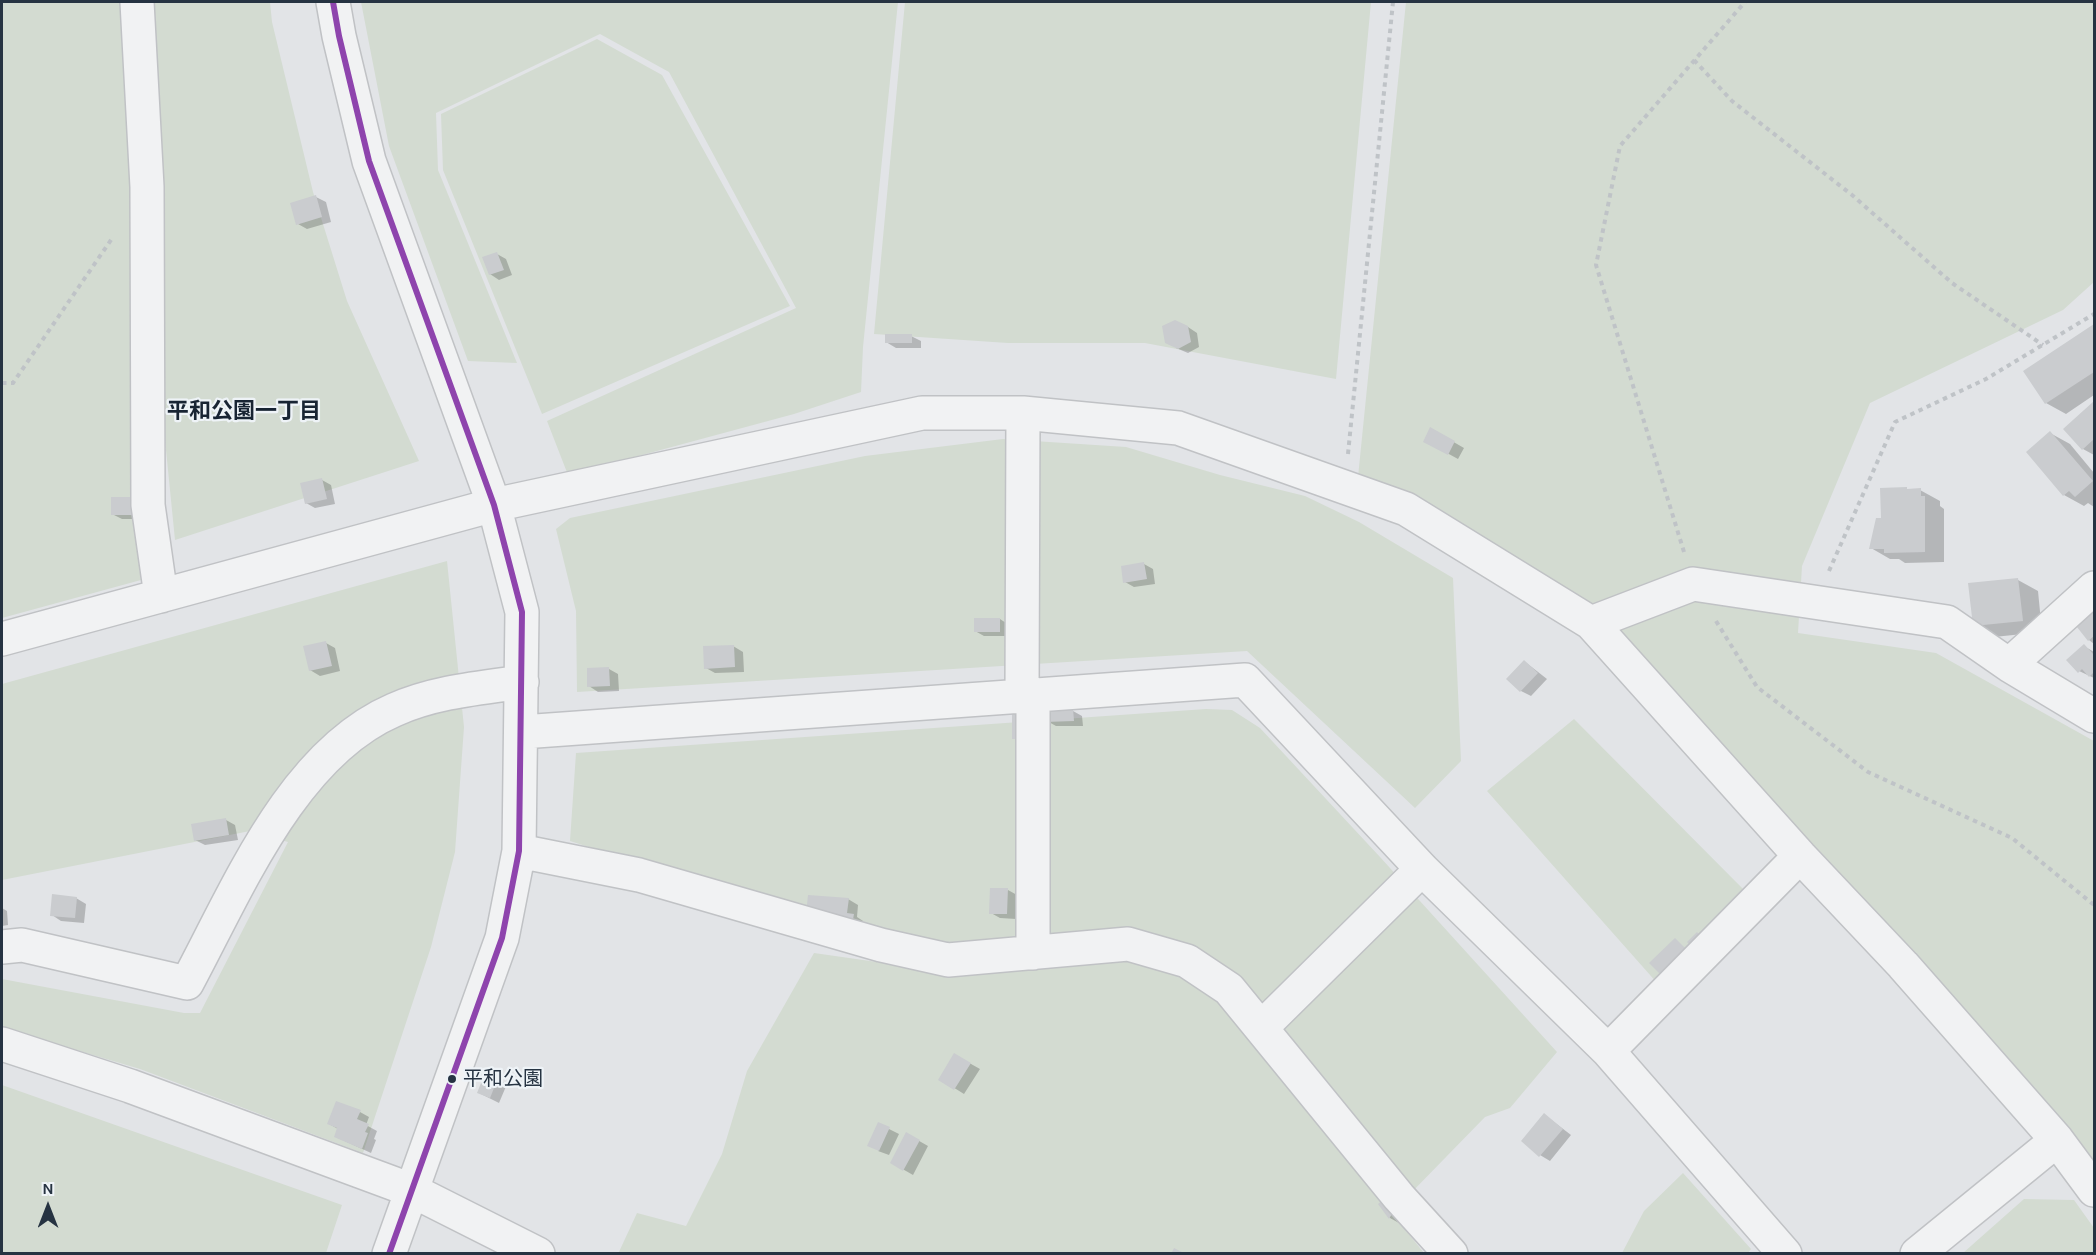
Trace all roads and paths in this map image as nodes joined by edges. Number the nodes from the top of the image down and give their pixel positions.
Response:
1 (137, 2) edge
2 (333, 2) edge
3 (1393, 2) edge
4 (1744, 2) edge
5 (1694, 60) junction
6 (114, 236) dead end
7 (2094, 314) edge
8 (2043, 345) junction
9 (2, 383) edge
10 (1023, 413) junction
11 (1345, 488) junction
12 (494, 505) junction
13 (1693, 584) junction
14 (2094, 588) edge
15 (161, 596) junction
16 (1815, 602) junction
17 (1591, 623) junction
18 (2, 639) edge
19 (2009, 665) junction
20 (522, 682) junction
21 (1028, 695) junction
22 (2094, 716) edge
23 (522, 732) junction
24 (519, 851) junction
25 (1800, 856) junction
26 (1422, 869) junction
27 (2094, 905) edge
28 (2, 947) edge
29 (1033, 953) junction
30 (1261, 1028) junction
31 (2, 1044) edge
32 (1608, 1051) junction
33 (2057, 1140) junction
34 (411, 1190) junction
35 (2094, 1190) edge
36 (389, 1254) edge
37 (538, 1254) edge
38 (1451, 1254) edge
39 (1785, 1254) edge
40 (1917, 1254) edge

1 - 15 street
2 - 12 street
3 - 11 path
4 - 5 path
5 - 8 path
5 - 13 path
6 - 9 path
7 - 8 path
8 - 16 path
10 - 11 street
10 - 12 street
10 - 21 street
11 - 17 street
12 - 15 street
12 - 20 street
13 - 16 street
13 - 17 street
13 - 27 path
14 - 19 street
15 - 18 street
16 - 19 street
17 - 25 street
19 - 22 street
20 - 23 street
20 - 28 street
21 - 23 street
21 - 26 street
21 - 29 street
23 - 24 street
24 - 29 street
24 - 34 street
25 - 32 street
25 - 33 street
26 - 30 street
26 - 32 street
29 - 30 street
30 - 38 street
31 - 34 street
32 - 39 street
33 - 35 street
33 - 40 street
34 - 36 street
34 - 37 street

